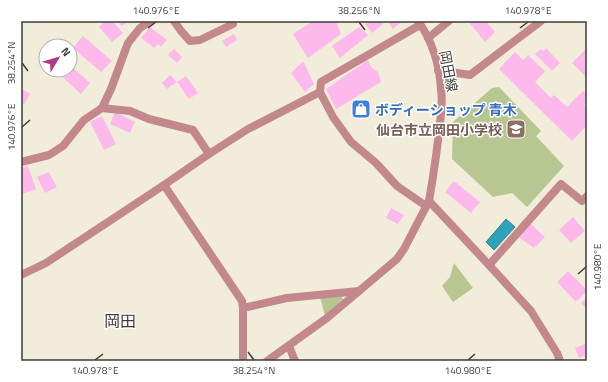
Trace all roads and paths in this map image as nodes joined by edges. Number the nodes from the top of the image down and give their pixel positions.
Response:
1 (150, 21) edge
2 (174, 21) edge
3 (449, 21) edge
4 (541, 21) edge
5 (419, 23) edge
6 (233, 24) dead end
7 (428, 38) junction
8 (438, 70) junction
9 (320, 92) junction
10 (102, 108) junction
11 (209, 154) junction
12 (21, 162) edge
13 (164, 186) junction
14 (587, 196) edge
15 (428, 203) junction
16 (489, 265) junction
17 (21, 275) edge
18 (360, 291) junction
19 (243, 308) junction
20 (288, 346) junction
21 (243, 361) edge
22 (267, 361) edge
23 (295, 361) edge
24 (560, 361) edge

1 - 10 street
2 - 6 street
3 - 7 street
4 - 8 street
5 - 7 street, 岡田線
5 - 9 street
7 - 8 street, 岡田線
8 - 15 street, 岡田線
9 - 11 street
9 - 15 street
10 - 11 street
10 - 12 street
11 - 13 street
13 - 17 street
13 - 19 street
14 - 16 street
15 - 16 street
15 - 18 street, 岡田線
16 - 24 street
18 - 19 street
18 - 20 street, 岡田線
19 - 21 street
20 - 22 street, 岡田線
20 - 23 street

